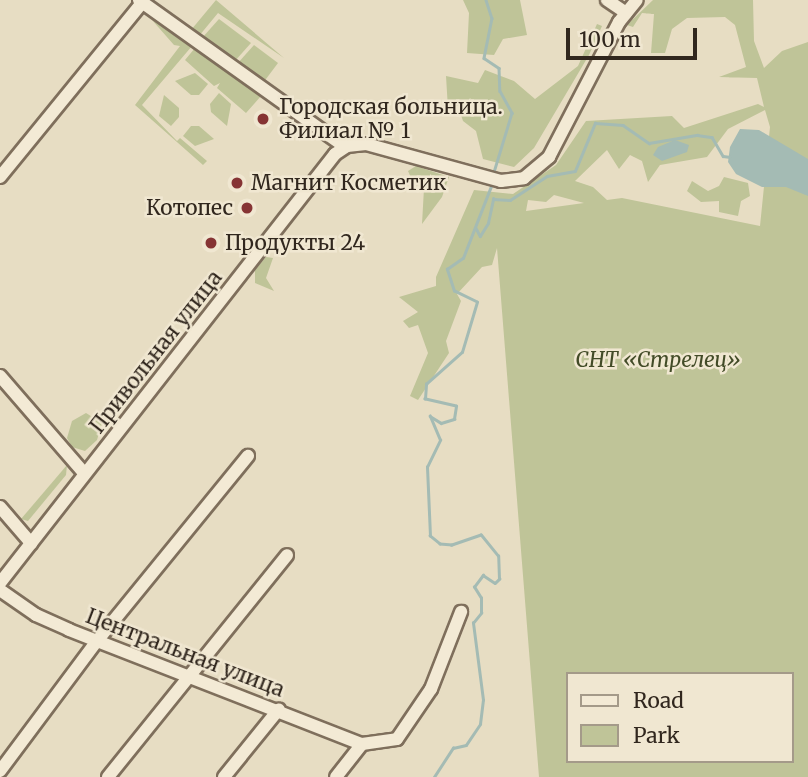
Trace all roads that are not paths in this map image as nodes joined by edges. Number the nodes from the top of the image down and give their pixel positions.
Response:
1 (607, 0) edge
2 (637, 0) edge
3 (141, 1) edge
4 (626, 13) junction
5 (345, 147) junction
6 (0, 177) edge
7 (0, 376) edge
8 (248, 456) dead end
9 (85, 473) junction
10 (0, 507) edge
11 (31, 543) junction
12 (287, 555) dead end
13 (0, 583) edge
14 (0, 590) edge
15 (461, 611) dead end
16 (97, 641) junction
17 (192, 674) junction
18 (279, 709) junction
19 (362, 744) junction
20 (0, 771) edge
21 (108, 777) edge
22 (224, 777) edge
23 (336, 777) edge

1 - 4 street
2 - 4 street
3 - 5 street
3 - 6 street
4 - 5 street
5 - 9 street, Привольная улица
7 - 9 street
8 - 16 street
9 - 11 street, Привольная улица
10 - 11 street
11 - 13 street, Привольная улица
12 - 17 street
14 - 16 street, Центральная улица
15 - 19 street
16 - 17 street, Центральная улица
16 - 20 street
17 - 18 street, Центральная улица
17 - 21 street
18 - 19 street, Центральная улица
18 - 22 street
19 - 23 street

